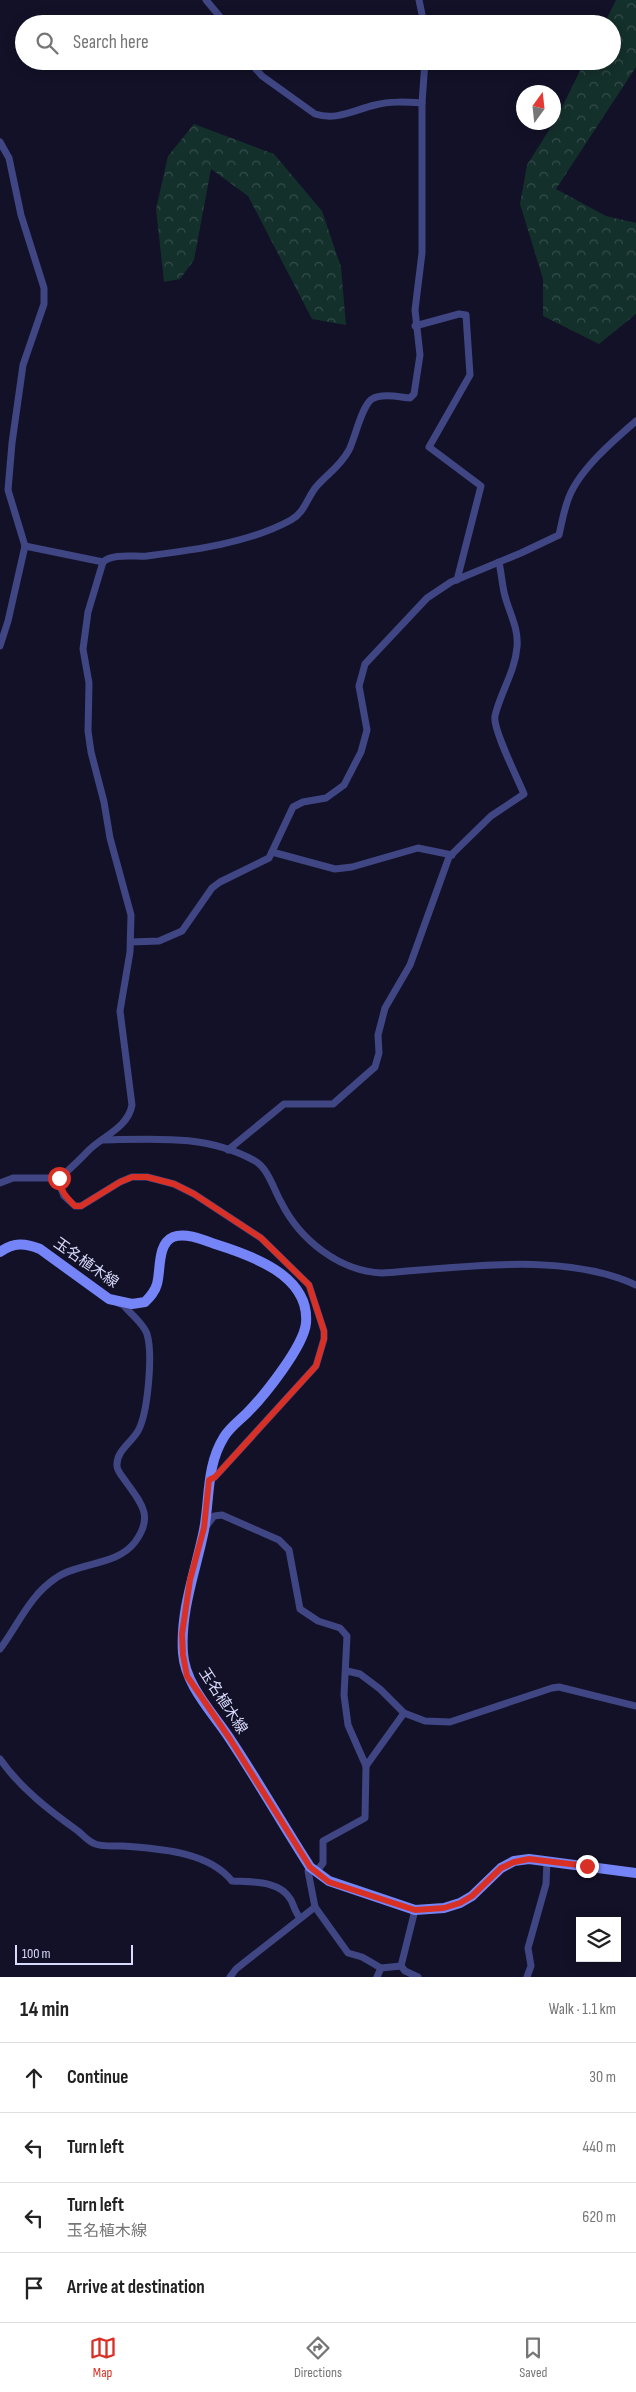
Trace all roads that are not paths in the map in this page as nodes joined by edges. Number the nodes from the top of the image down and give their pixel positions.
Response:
1 (206, 0) edge
2 (420, 0) edge
3 (218, 15) edge
4 (422, 15) edge
5 (257, 70) edge
6 (424, 70) edge
7 (422, 103) junction
8 (0, 142) edge
9 (415, 326) junction
10 (636, 421) edge
11 (24, 546) junction
12 (103, 562) junction
13 (499, 562) junction
14 (457, 580) junction
15 (0, 646) edge
16 (272, 852) junction
17 (452, 854) junction
18 (131, 942) junction
19 (101, 1140) junction
20 (228, 1150) junction
21 (57, 1178) junction
22 (0, 1182) edge
23 (0, 1252) edge
24 (636, 1285) edge
25 (108, 1299) junction
26 (209, 1480) junction
27 (204, 1528) junction
28 (0, 1649) edge
29 (347, 1671) junction
30 (636, 1706) edge
31 (404, 1713) junction
32 (0, 1759) edge
33 (366, 1766) junction
34 (547, 1861) junction
35 (313, 1870) junction
36 (636, 1873) edge
37 (314, 1907) junction
38 (415, 1910) junction
39 (300, 1918) junction
40 (401, 1966) junction
41 (381, 1968) junction
42 (230, 1977) edge
43 (377, 1977) edge
44 (418, 1977) edge
45 (527, 1977) edge

1 - 3 street
2 - 4 street
5 - 7 street
6 - 7 street
7 - 9 street
8 - 11 street
9 - 12 street
9 - 14 street
10 - 13 street
11 - 12 street
11 - 15 street
12 - 18 street
13 - 14 street
13 - 17 street
14 - 16 street
16 - 17 street
16 - 18 street
17 - 20 street
18 - 19 street
19 - 20 street
19 - 21 street
20 - 24 street
21 - 22 street
21 - 26 street
23 - 25 main road, 玉名植木線
25 - 26 main road, 玉名植木線
25 - 28 street
26 - 27 main road, 玉名植木線
27 - 29 street
27 - 35 main road, 玉名植木線
29 - 31 street
29 - 33 street
30 - 31 street
31 - 33 street
32 - 39 street
33 - 35 street
34 - 36 main road, 玉名植木線
34 - 38 main road, 玉名植木線
34 - 45 street
35 - 37 street
35 - 38 main road, 玉名植木線
37 - 39 street
37 - 41 street
38 - 40 street
39 - 42 street
40 - 41 street
40 - 44 street
41 - 43 street

